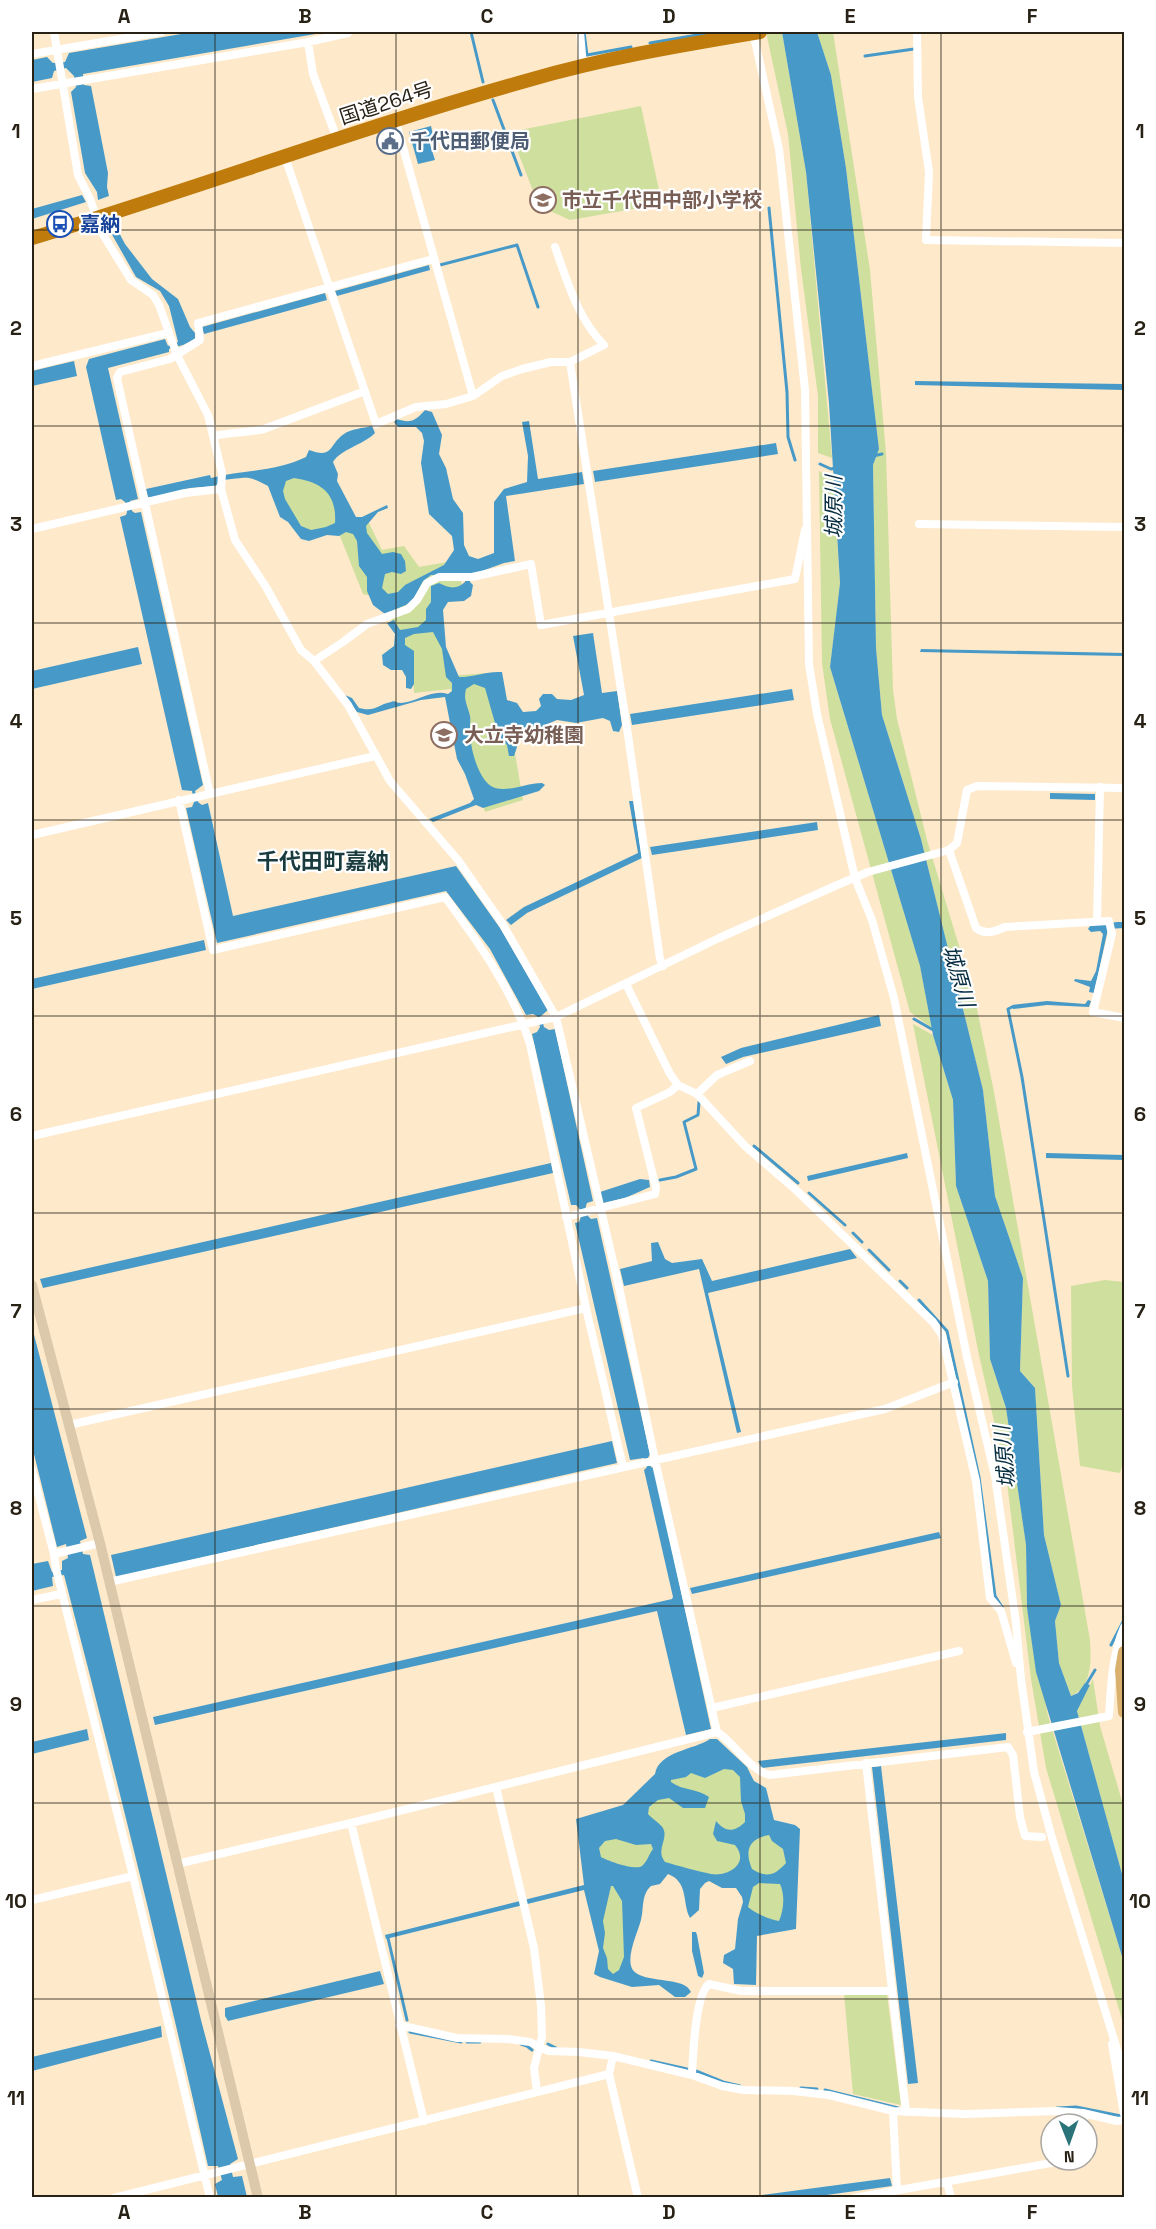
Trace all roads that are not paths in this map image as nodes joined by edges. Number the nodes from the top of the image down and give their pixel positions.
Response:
1 (54, 32) edge
2 (161, 32) edge
3 (348, 32) edge
4 (580, 32) edge
5 (756, 32) edge
6 (917, 32) edge
7 (308, 42) junction
8 (57, 49) junction
9 (32, 54) edge
10 (583, 66) junction
11 (63, 83) junction
12 (32, 88) edge
13 (395, 119) junction
14 (337, 139) junction
15 (285, 157) junction
16 (98, 218) junction
17 (32, 238) edge
18 (1125, 243) edge
19 (555, 246) dead end
20 (433, 259) junction
21 (328, 288) junction
22 (168, 333) junction
23 (174, 349) junction
24 (570, 362) junction
25 (32, 366) edge
26 (365, 392) junction
27 (473, 396) junction
28 (214, 436) junction
29 (222, 486) junction
30 (145, 504) junction
31 (808, 515) junction
32 (919, 524) dead end
33 (1125, 527) edge
34 (32, 529) edge
35 (609, 613) junction
36 (314, 661) junction
37 (375, 756) junction
38 (1100, 787) junction
39 (1125, 788) edge
40 (210, 794) junction
41 (179, 800) junction
42 (32, 835) edge
43 (946, 851) junction
44 (855, 878) junction
45 (1097, 921) junction
46 (663, 966) junction
47 (626, 984) junction
48 (556, 1017) junction
49 (1125, 1018) edge
50 (524, 1026) junction
51 (750, 1061) dead end
52 (678, 1085) junction
53 (697, 1094) junction
54 (32, 1136) edge
55 (600, 1209) junction
56 (566, 1217) junction
57 (32, 1285) edge
58 (586, 1308) junction
59 (954, 1382) junction
60 (69, 1425) junction
61 (650, 1461) junction
62 (623, 1467) junction
63 (32, 1470) edge
64 (100, 1543) junction
65 (54, 1554) junction
66 (109, 1582) junction
67 (61, 1594) junction
68 (32, 1600) edge
69 (1125, 1627) edge
70 (959, 1651) dead end
71 (1125, 1652) edge
72 (1021, 1679) junction
73 (712, 1708) junction
74 (1125, 1712) edge
75 (717, 1731) junction
76 (1027, 1732) junction
77 (866, 1763) junction
78 (496, 1787) junction
79 (351, 1823) junction
80 (1042, 1837) dead end
81 (177, 1864) junction
82 (133, 1876) junction
83 (32, 1900) edge
84 (892, 1991) junction
85 (399, 2025) junction
86 (1112, 2034) junction
87 (539, 2047) junction
88 (613, 2056) junction
89 (1125, 2072) edge
90 (609, 2074) junction
91 (692, 2074) junction
92 (537, 2091) junction
93 (893, 2111) junction
94 (906, 2112) junction
95 (1039, 2113) edge
96 (1125, 2114) edge
97 (1099, 2117) edge
98 (1125, 2120) edge
99 (424, 2121) junction
100 (250, 2164) junction
101 (1039, 2165) edge
102 (204, 2175) junction
103 (947, 2182) junction
104 (897, 2190) junction
105 (114, 2198) edge
106 (210, 2198) edge
107 (258, 2198) edge
108 (638, 2198) edge
109 (854, 2198) edge
110 (951, 2198) edge

1 - 8 street
2 - 8 street
3 - 7 street
4 - 10 street
5 - 10 highway, 国道264号
5 - 31 street
6 - 18 street
7 - 11 street
7 - 14 street
8 - 9 street
8 - 11 street
10 - 13 highway, 国道264号
11 - 12 street
11 - 16 street
13 - 14 highway, 国道264号
13 - 20 street
14 - 15 highway, 国道264号
15 - 16 highway, 国道264号
15 - 21 street
16 - 17 highway, 国道264号
16 - 22 street
19 - 24 street
20 - 21 street
20 - 27 street
21 - 23 street
21 - 26 street
22 - 23 street
22 - 25 street
23 - 28 street
23 - 30 street
24 - 27 street
24 - 35 street
26 - 27 street
26 - 28 street
28 - 29 street
29 - 30 street
29 - 36 street
30 - 34 street
30 - 40 street
31 - 35 street
31 - 44 street
32 - 33 street
35 - 36 street
35 - 46 street
36 - 37 street
37 - 40 street
37 - 48 street
38 - 39 street
38 - 43 street
38 - 45 street
40 - 41 street
41 - 42 street
41 - 50 street
43 - 44 street
43 - 45 street
44 - 46 street
44 - 72 street
45 - 49 street
46 - 47 street
47 - 48 street
47 - 52 street
48 - 50 street
48 - 55 street
50 - 54 street
50 - 56 street
51 - 53 street
52 - 53 street
52 - 55 street
53 - 59 street
55 - 56 street
55 - 61 street
56 - 58 street
57 - 60 street
58 - 60 street
58 - 62 street
59 - 61 street
59 - 72 street
60 - 64 street
61 - 62 street
61 - 73 street
62 - 66 street
63 - 65 street
64 - 65 street
64 - 66 street
65 - 67 street
66 - 81 street
67 - 68 street
67 - 82 street
69 - 76 street
70 - 73 street
71 - 74 main road
72 - 76 street
73 - 75 street
75 - 77 street
75 - 78 street
76 - 86 street
77 - 80 street
77 - 84 street
78 - 79 street
78 - 87 street
79 - 81 street
79 - 85 street
81 - 100 street
82 - 83 street
82 - 102 street
84 - 91 street
84 - 94 street
85 - 87 street
85 - 99 street
86 - 89 street
86 - 96 street
87 - 88 street
87 - 92 street
88 - 90 street
88 - 91 street
90 - 92 street
90 - 108 street
91 - 93 street
92 - 99 street
93 - 94 street
93 - 104 street
94 - 95 street
97 - 98 street
99 - 100 street
100 - 102 street
100 - 107 street
101 - 103 street
102 - 105 street
102 - 106 street
103 - 104 street
103 - 110 street
104 - 109 street

